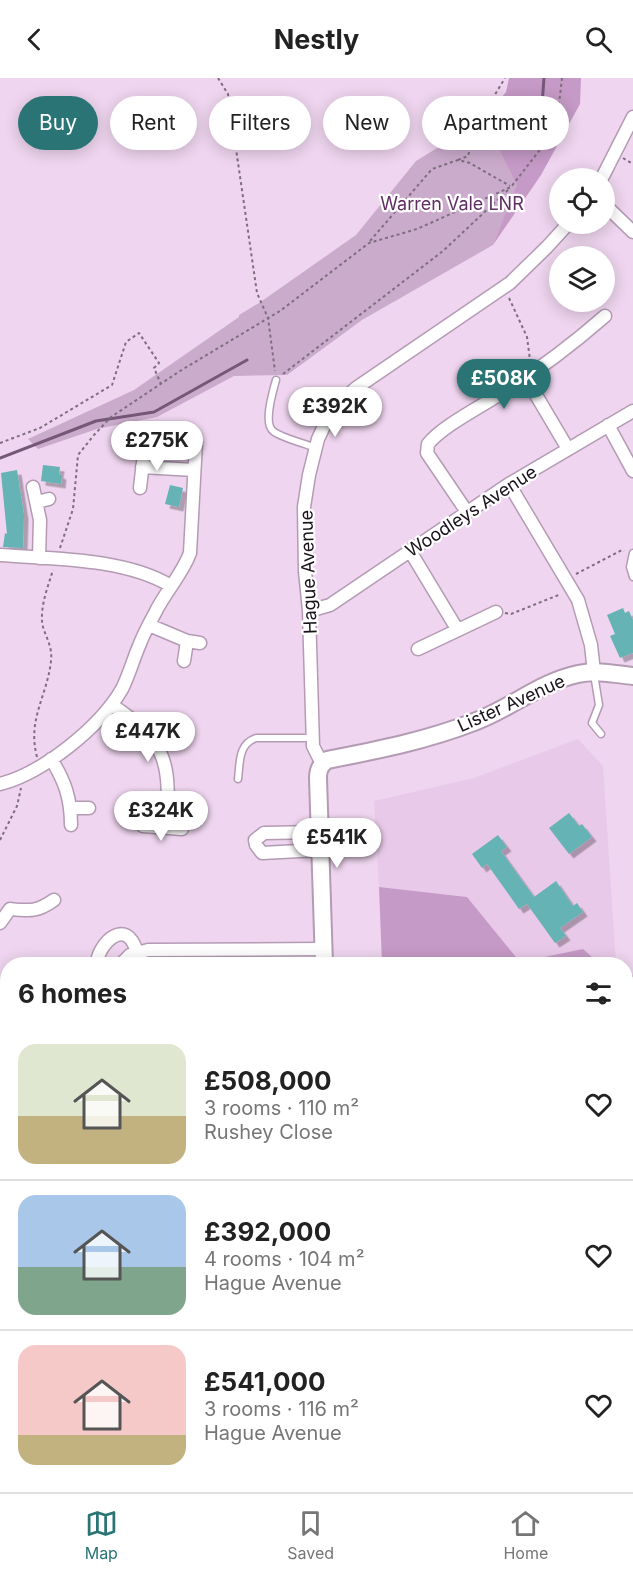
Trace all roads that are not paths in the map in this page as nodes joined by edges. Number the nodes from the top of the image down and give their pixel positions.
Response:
1 (633, 117) edge
2 (607, 168) edge
3 (615, 215) edge
4 (633, 232) edge
5 (559, 234) edge
6 (605, 316) dead end
7 (526, 378) junction
8 (276, 380) road end
9 (633, 411) edge
10 (608, 425) junction
11 (196, 442) dead end
12 (315, 447) junction
13 (568, 449) junction
14 (144, 453) dead end
15 (142, 467) junction
16 (194, 470) junction
17 (633, 471) edge
18 (509, 484) junction
19 (33, 487) dead end
20 (140, 488) dead end
21 (467, 512) junction
22 (410, 551) junction
23 (633, 554) edge
24 (0, 555) edge
25 (39, 558) junction
26 (633, 577) edge
27 (171, 586) junction
28 (309, 611) junction
29 (496, 612) road end
30 (149, 625) junction
31 (457, 629) junction
32 (418, 649) dead end
33 (184, 661) dead end
34 (594, 672) junction
35 (633, 676) edge
36 (112, 705) junction
37 (601, 734) dead end
38 (313, 738) junction
39 (51, 759) junction
40 (322, 764) junction
41 (238, 779) dead end
42 (0, 784) edge
43 (71, 808) junction
44 (89, 808) dead end
45 (71, 825) dead end
46 (143, 826) dead end
47 (166, 828) junction
48 (182, 829) dead end
49 (319, 832) junction
50 (319, 850) junction
51 (54, 900) dead end
52 (0, 923) edge
53 (137, 952) junction
54 (98, 957) edge
55 (128, 957) edge
56 (324, 957) edge

1 - 2 street
3 - 4 street
5 - 12 street, Hague Avenue
6 - 7 street
7 - 13 street
7 - 21 street
8 - 12 lane
9 - 10 street, Woodleys Avenue
10 - 13 street, Woodleys Avenue
10 - 17 street
11 - 16 street
12 - 28 street, Hague Avenue
13 - 18 street, Woodleys Avenue
14 - 15 street
15 - 16 street
15 - 20 street
16 - 27 street
18 - 21 street, Woodleys Avenue
18 - 34 street
19 - 25 street
21 - 22 street, Woodleys Avenue
22 - 28 street, Woodleys Avenue
22 - 31 street
23 - 26 lane
24 - 25 street
25 - 27 street
27 - 30 street
28 - 38 street, Hague Avenue
29 - 31 street
30 - 33 street
30 - 36 street
31 - 32 street
34 - 35 street, Lister Avenue
34 - 37 lane
34 - 40 street, Lister Avenue
36 - 39 street
36 - 47 street
38 - 40 street, Hague Avenue
38 - 41 lane
39 - 42 street
39 - 43 street
40 - 49 street, Hague Avenue
43 - 44 street
43 - 45 street
46 - 47 street
47 - 48 street
49 - 50 street, Hague Avenue
49 - 50 street
50 - 56 street, Hague Avenue
51 - 52 street
53 - 54 street
53 - 55 street
53 - 56 street

